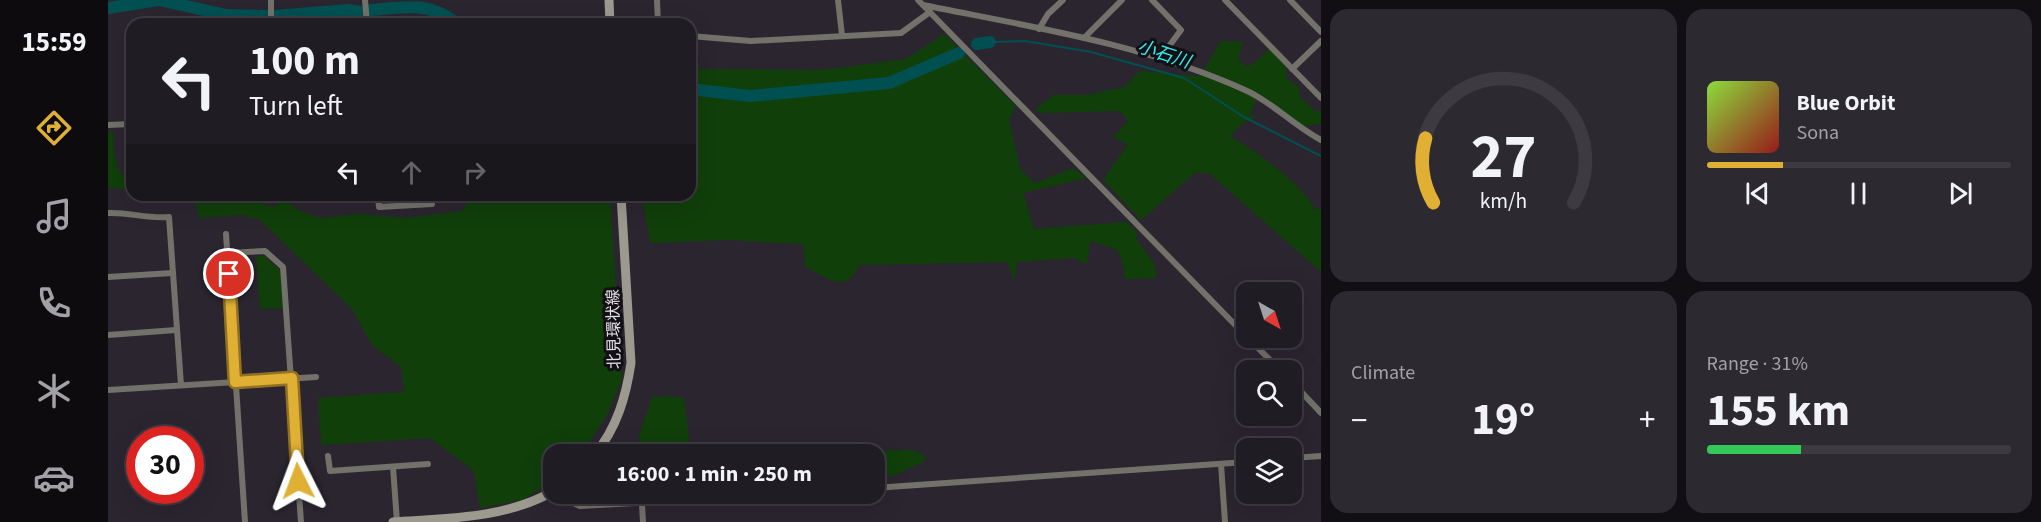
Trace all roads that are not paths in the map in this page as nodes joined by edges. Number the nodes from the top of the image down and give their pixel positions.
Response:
1 (271, 0) edge
2 (365, 0) edge
3 (609, 0) edge
4 (657, 0) edge
5 (838, 0) edge
6 (1063, 0) edge
7 (1122, 0) edge
8 (1152, 0) edge
9 (1225, 0) edge
10 (1290, 0) edge
11 (920, 3) edge
12 (930, 12) junction
13 (270, 18) edge
14 (366, 18) edge
15 (610, 18) edge
16 (658, 18) edge
17 (1039, 29) junction
18 (1321, 32) edge
19 (842, 35) junction
20 (696, 36) edge
21 (1084, 38) junction
22 (1321, 41) edge
23 (1161, 57) junction
24 (1292, 69) junction
25 (1321, 99) edge
26 (126, 124) edge
27 (108, 125) edge
28 (1321, 140) edge
29 (378, 201) edge
30 (432, 201) edge
31 (621, 201) edge
32 (108, 213) edge
33 (226, 234) dead end
34 (228, 253) junction
35 (172, 273) junction
36 (108, 277) edge
37 (1236, 326) edge
38 (176, 330) junction
39 (108, 334) edge
40 (1258, 348) edge
41 (1270, 360) edge
42 (316, 377) dead end
43 (292, 378) junction
44 (235, 382) junction
45 (181, 385) junction
46 (108, 390) edge
47 (1302, 393) edge
48 (1321, 413) edge
49 (601, 444) edge
50 (328, 456) dead end
51 (1321, 456) edge
52 (1302, 457) edge
53 (1236, 463) edge
54 (428, 464) dead end
55 (1221, 464) junction
56 (393, 467) junction
57 (885, 487) edge
58 (543, 496) edge
59 (576, 504) edge
60 (656, 504) edge
61 (642, 505) junction
62 (245, 522) edge
63 (301, 522) edge
64 (395, 522) edge
65 (643, 522) edge
66 (1225, 522) edge

1 - 13 street
2 - 14 street
3 - 15 main road
4 - 16 street
5 - 19 street
6 - 17 street
7 - 21 street
8 - 23 street
9 - 24 street
10 - 18 street
11 - 12 street
11 - 17 street
12 - 19 street
12 - 37 street
17 - 21 street
19 - 20 street
21 - 23 street
22 - 24 street
23 - 28 street
24 - 25 street
26 - 27 street
29 - 30 street
31 - 49 main road, 北見環状線
32 - 35 street
33 - 34 street
34 - 43 street
34 - 44 street
35 - 36 street
35 - 38 street
38 - 39 street
38 - 45 street
40 - 41 street
42 - 43 street
43 - 44 street
43 - 63 street
44 - 45 street
44 - 62 street
45 - 46 street
47 - 48 street
50 - 56 street
51 - 52 street
53 - 55 street
54 - 56 street
55 - 57 street
55 - 66 street
56 - 64 street
58 - 64 main road
59 - 61 street
60 - 61 street
61 - 65 street

